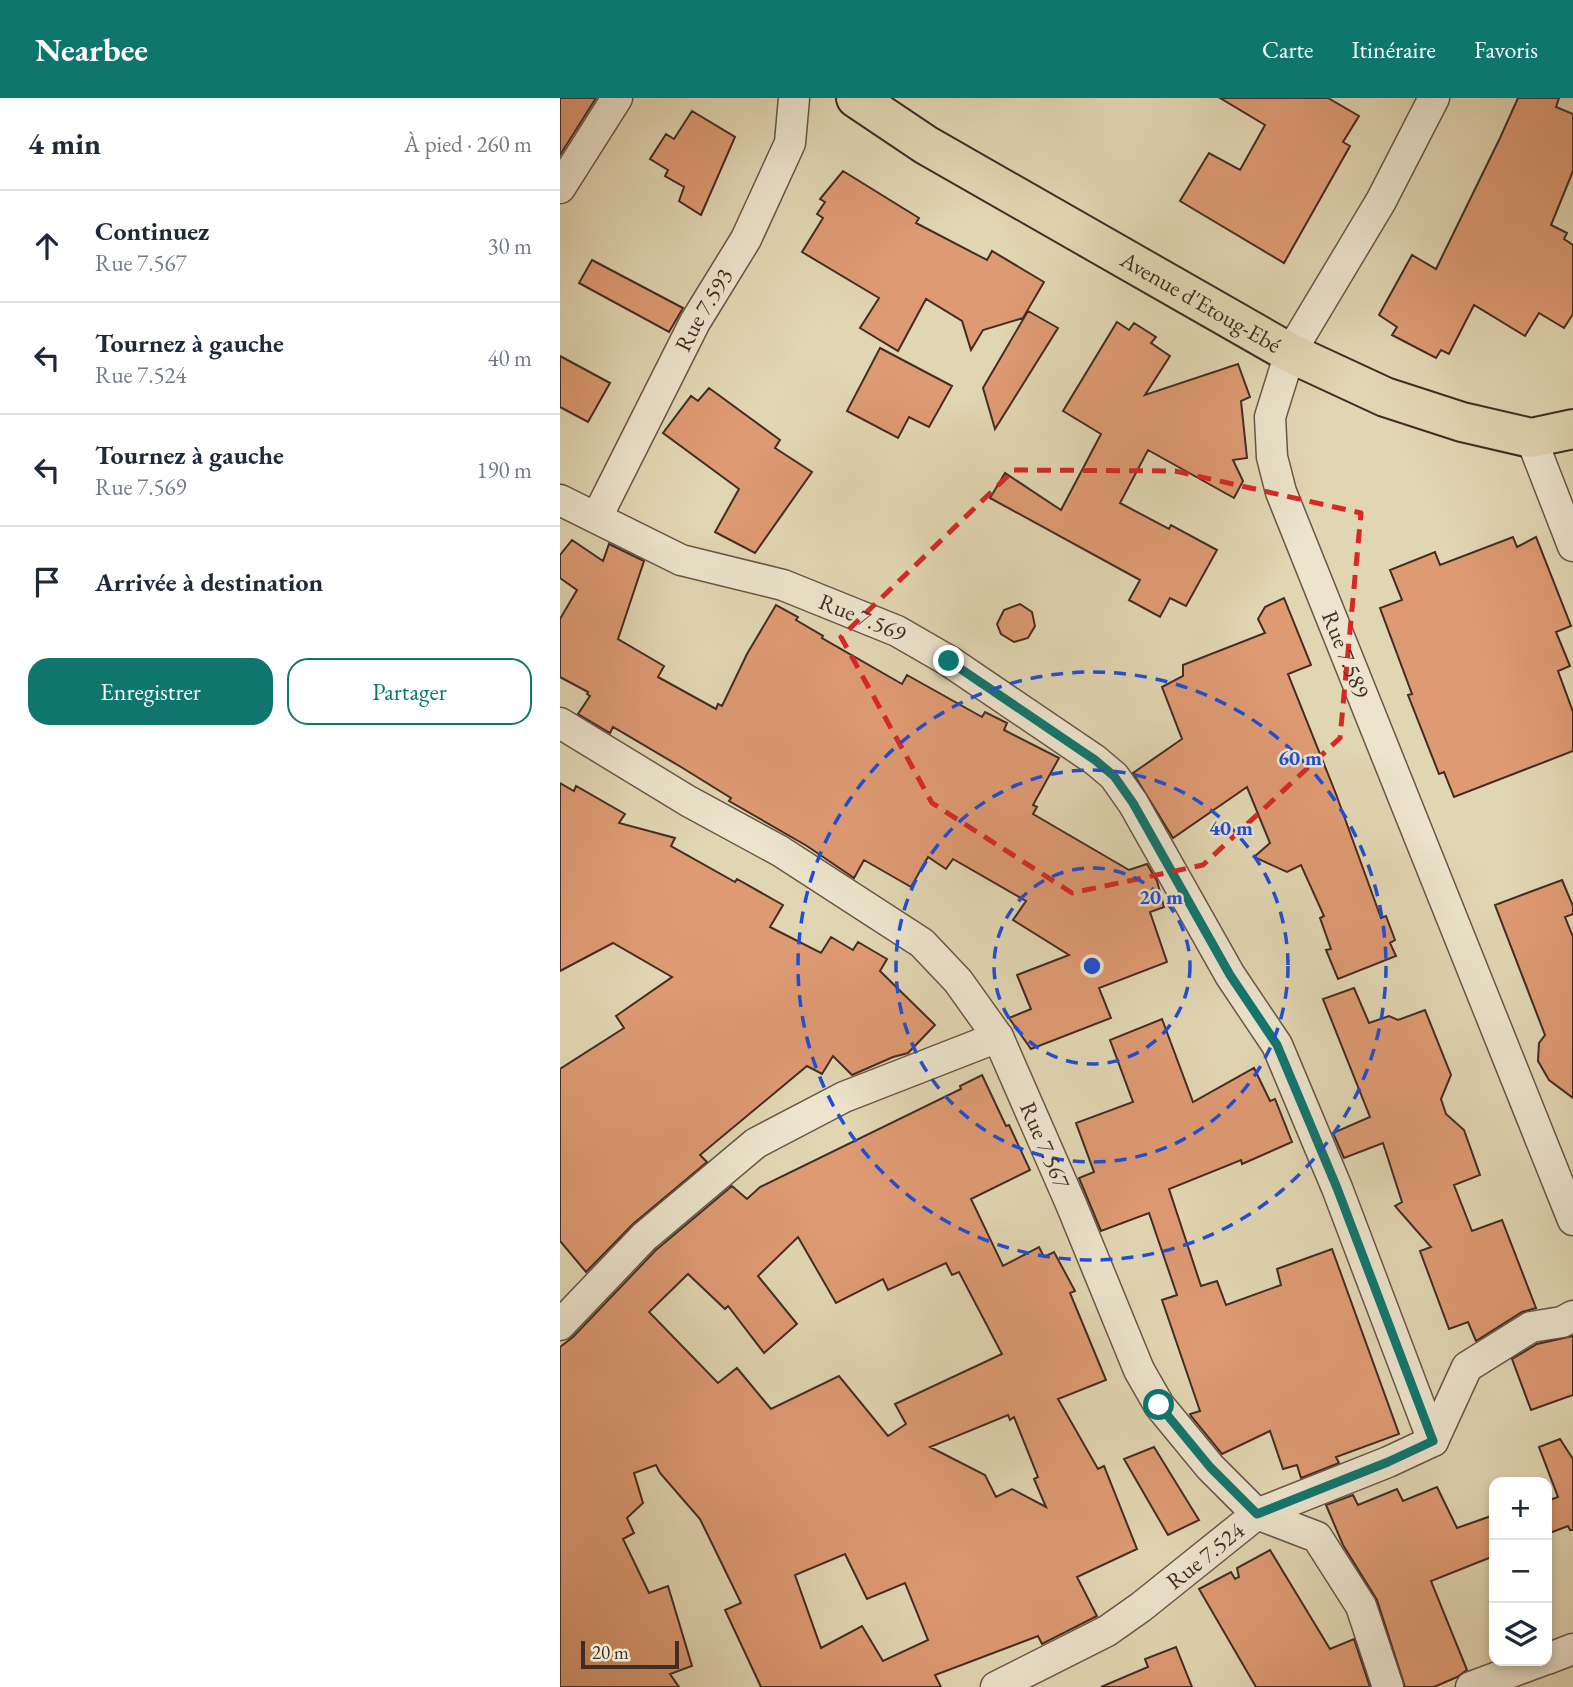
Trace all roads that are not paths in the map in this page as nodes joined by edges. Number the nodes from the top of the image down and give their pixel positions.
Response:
1 (617, 98) edge
2 (794, 98) edge
3 (856, 98) edge
4 (1434, 98) edge
5 (560, 188) edge
6 (1290, 353) junction
7 (1573, 429) edge
8 (1531, 438) junction
9 (560, 500) edge
10 (597, 517) junction
11 (1573, 546) edge
12 (560, 723) edge
13 (998, 1037) junction
14 (1573, 1220) edge
15 (1573, 1316) edge
16 (560, 1325) edge
17 (1433, 1441) junction
18 (1257, 1514) junction
19 (1573, 1649) edge
20 (1552, 1657) edge
21 (1527, 1666) edge
22 (1470, 1686) edge
23 (996, 1687) edge
24 (1388, 1687) edge

1 - 5 street
2 - 10 street, Rue 7.593
3 - 6 main road, Avenue d'Etoug-Ebé
4 - 6 street, Rue 7.589
6 - 8 main road, Avenue d'Etoug-Ebé
6 - 14 street, Rue 7.589
7 - 8 main road, Avenue d'Etoug-Ebé
8 - 11 street
9 - 10 street, Rue 7.569
10 - 17 street, Rue 7.569
12 - 13 street, Rue 7.567
13 - 16 street
13 - 18 street, Rue 7.567
15 - 17 street
17 - 18 street, Rue 7.524
18 - 23 street, Rue 7.524
18 - 24 street, Rue 7.567
19 - 20 street
21 - 22 street

